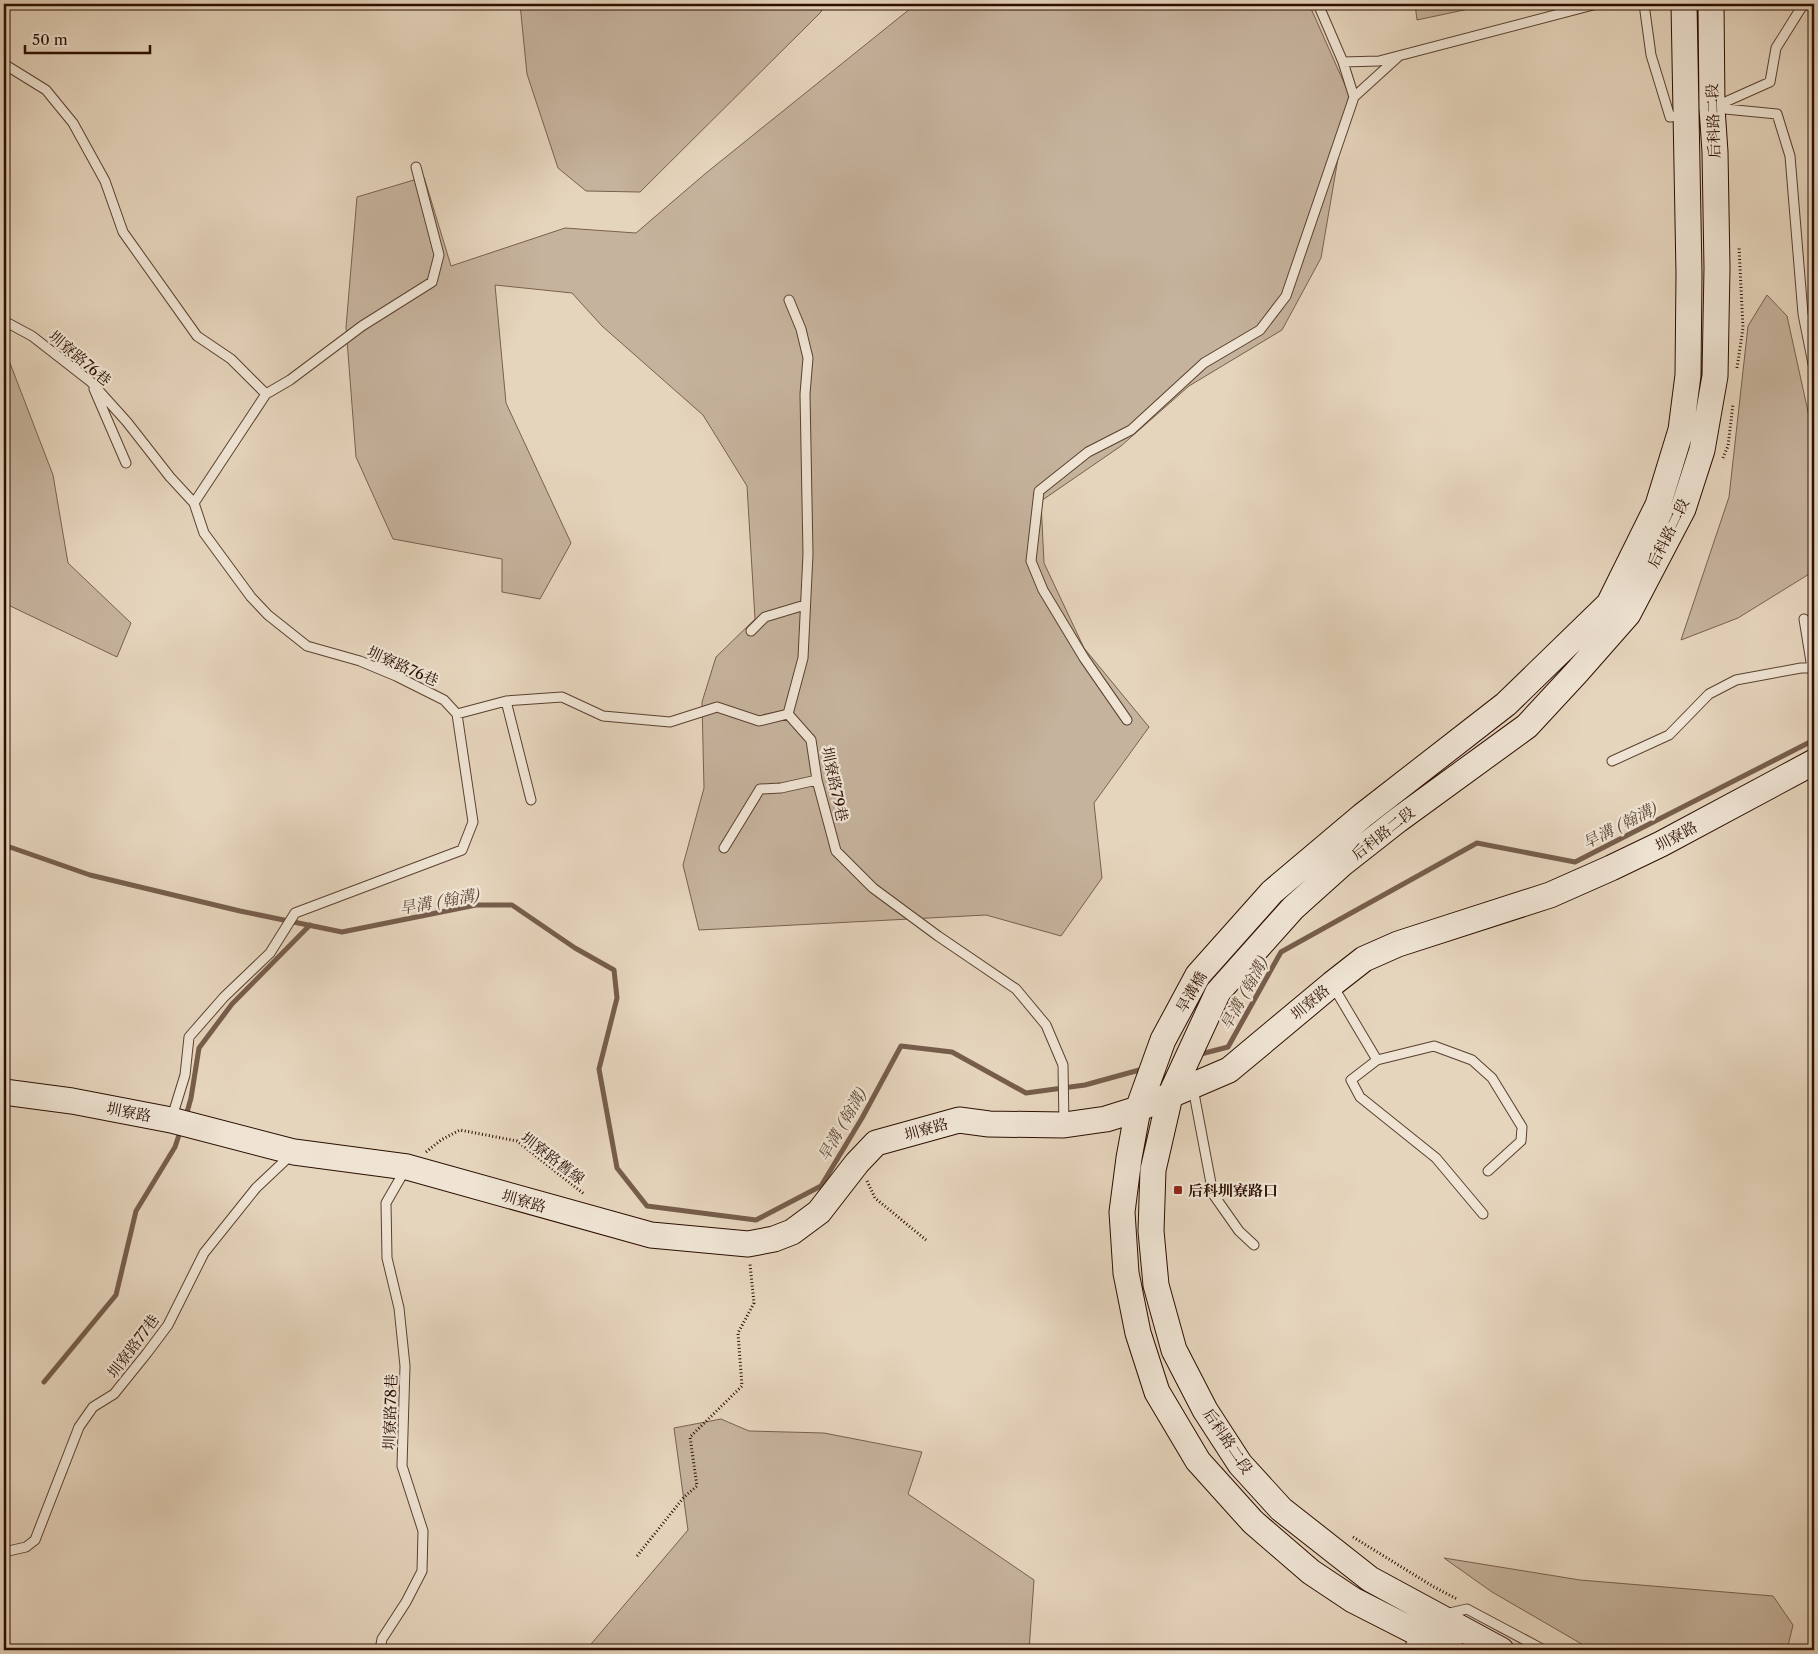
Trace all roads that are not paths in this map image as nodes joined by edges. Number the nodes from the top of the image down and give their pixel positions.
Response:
1 (1318, 4) edge
2 (1598, 4) edge
3 (1644, 4) edge
4 (1684, 4) edge
5 (1711, 4) edge
6 (1807, 4) edge
7 (1400, 55) junction
8 (1343, 62) junction
9 (4, 64) edge
10 (1354, 97) junction
11 (1699, 111) junction
12 (416, 167) dead end
13 (789, 300) dead end
14 (4, 321) edge
15 (1814, 369) edge
16 (91, 382) junction
17 (266, 394) junction
18 (126, 463) dead end
19 (194, 503) junction
20 (805, 605) junction
21 (1804, 619) dead end
22 (751, 631) dead end
23 (1813, 668) edge
24 (506, 701) junction
25 (457, 714) junction
26 (788, 714) junction
27 (1127, 720) dead end
28 (1612, 760) dead end
29 (1814, 762) edge
30 (817, 780) junction
31 (532, 800) dead end
32 (724, 848) dead end
33 (1272, 892) joint
34 (1293, 908) joint
35 (1332, 984) junction
36 (1377, 1060) junction
37 (1193, 1085) junction
38 (4, 1092) edge
39 (1170, 1096) junction
40 (1138, 1109) junction
41 (172, 1120) junction
42 (1064, 1125) junction
43 (294, 1152) junction
44 (407, 1168) junction
45 (1488, 1171) dead end
46 (1483, 1214) dead end
47 (1254, 1244) dead end
48 (4, 1552) edge
49 (1423, 1626) edge
50 (380, 1650) edge
51 (1451, 1650) edge
52 (1501, 1650) edge
53 (1544, 1650) edge

1 - 8 lane
2 - 7 lane
3 - 11 lane
4 - 11 street, 后科路二段
5 - 11 street, 后科路二段
6 - 11 lane
7 - 8 lane
7 - 10 lane
8 - 10 lane
9 - 17 lane
10 - 27 lane
11 - 15 lane
11 - 33 street, 后科路二段
11 - 34 street, 后科路二段
12 - 17 lane
13 - 20 lane
14 - 16 lane, 圳寮路76巷
16 - 18 lane
16 - 19 lane, 圳寮路76巷
17 - 19 lane
19 - 25 lane, 圳寮路76巷
20 - 22 lane
20 - 26 lane
21 - 23 lane
23 - 28 lane
24 - 25 lane
24 - 26 lane
24 - 31 lane
25 - 41 lane
26 - 30 lane, 圳寮路79巷
29 - 35 street, 圳寮路
30 - 32 lane
30 - 42 lane, 圳寮路79巷
33 - 40 street, 旱溝橋
34 - 39 street, 旱溝橋
35 - 36 lane
35 - 37 street, 圳寮路
36 - 45 lane
36 - 46 lane
37 - 39 street, 圳寮路
37 - 47 lane
38 - 41 street, 圳寮路
39 - 40 street, 圳寮路
39 - 49 street, 后科路二段
40 - 42 street, 圳寮路
40 - 49 street, 后科路二段
41 - 43 street, 圳寮路
42 - 44 street, 圳寮路
43 - 44 street, 圳寮路
43 - 48 lane, 圳寮路77巷
44 - 50 lane, 圳寮路78巷
49 - 51 street, 后科路二段
49 - 52 street
49 - 53 lane

